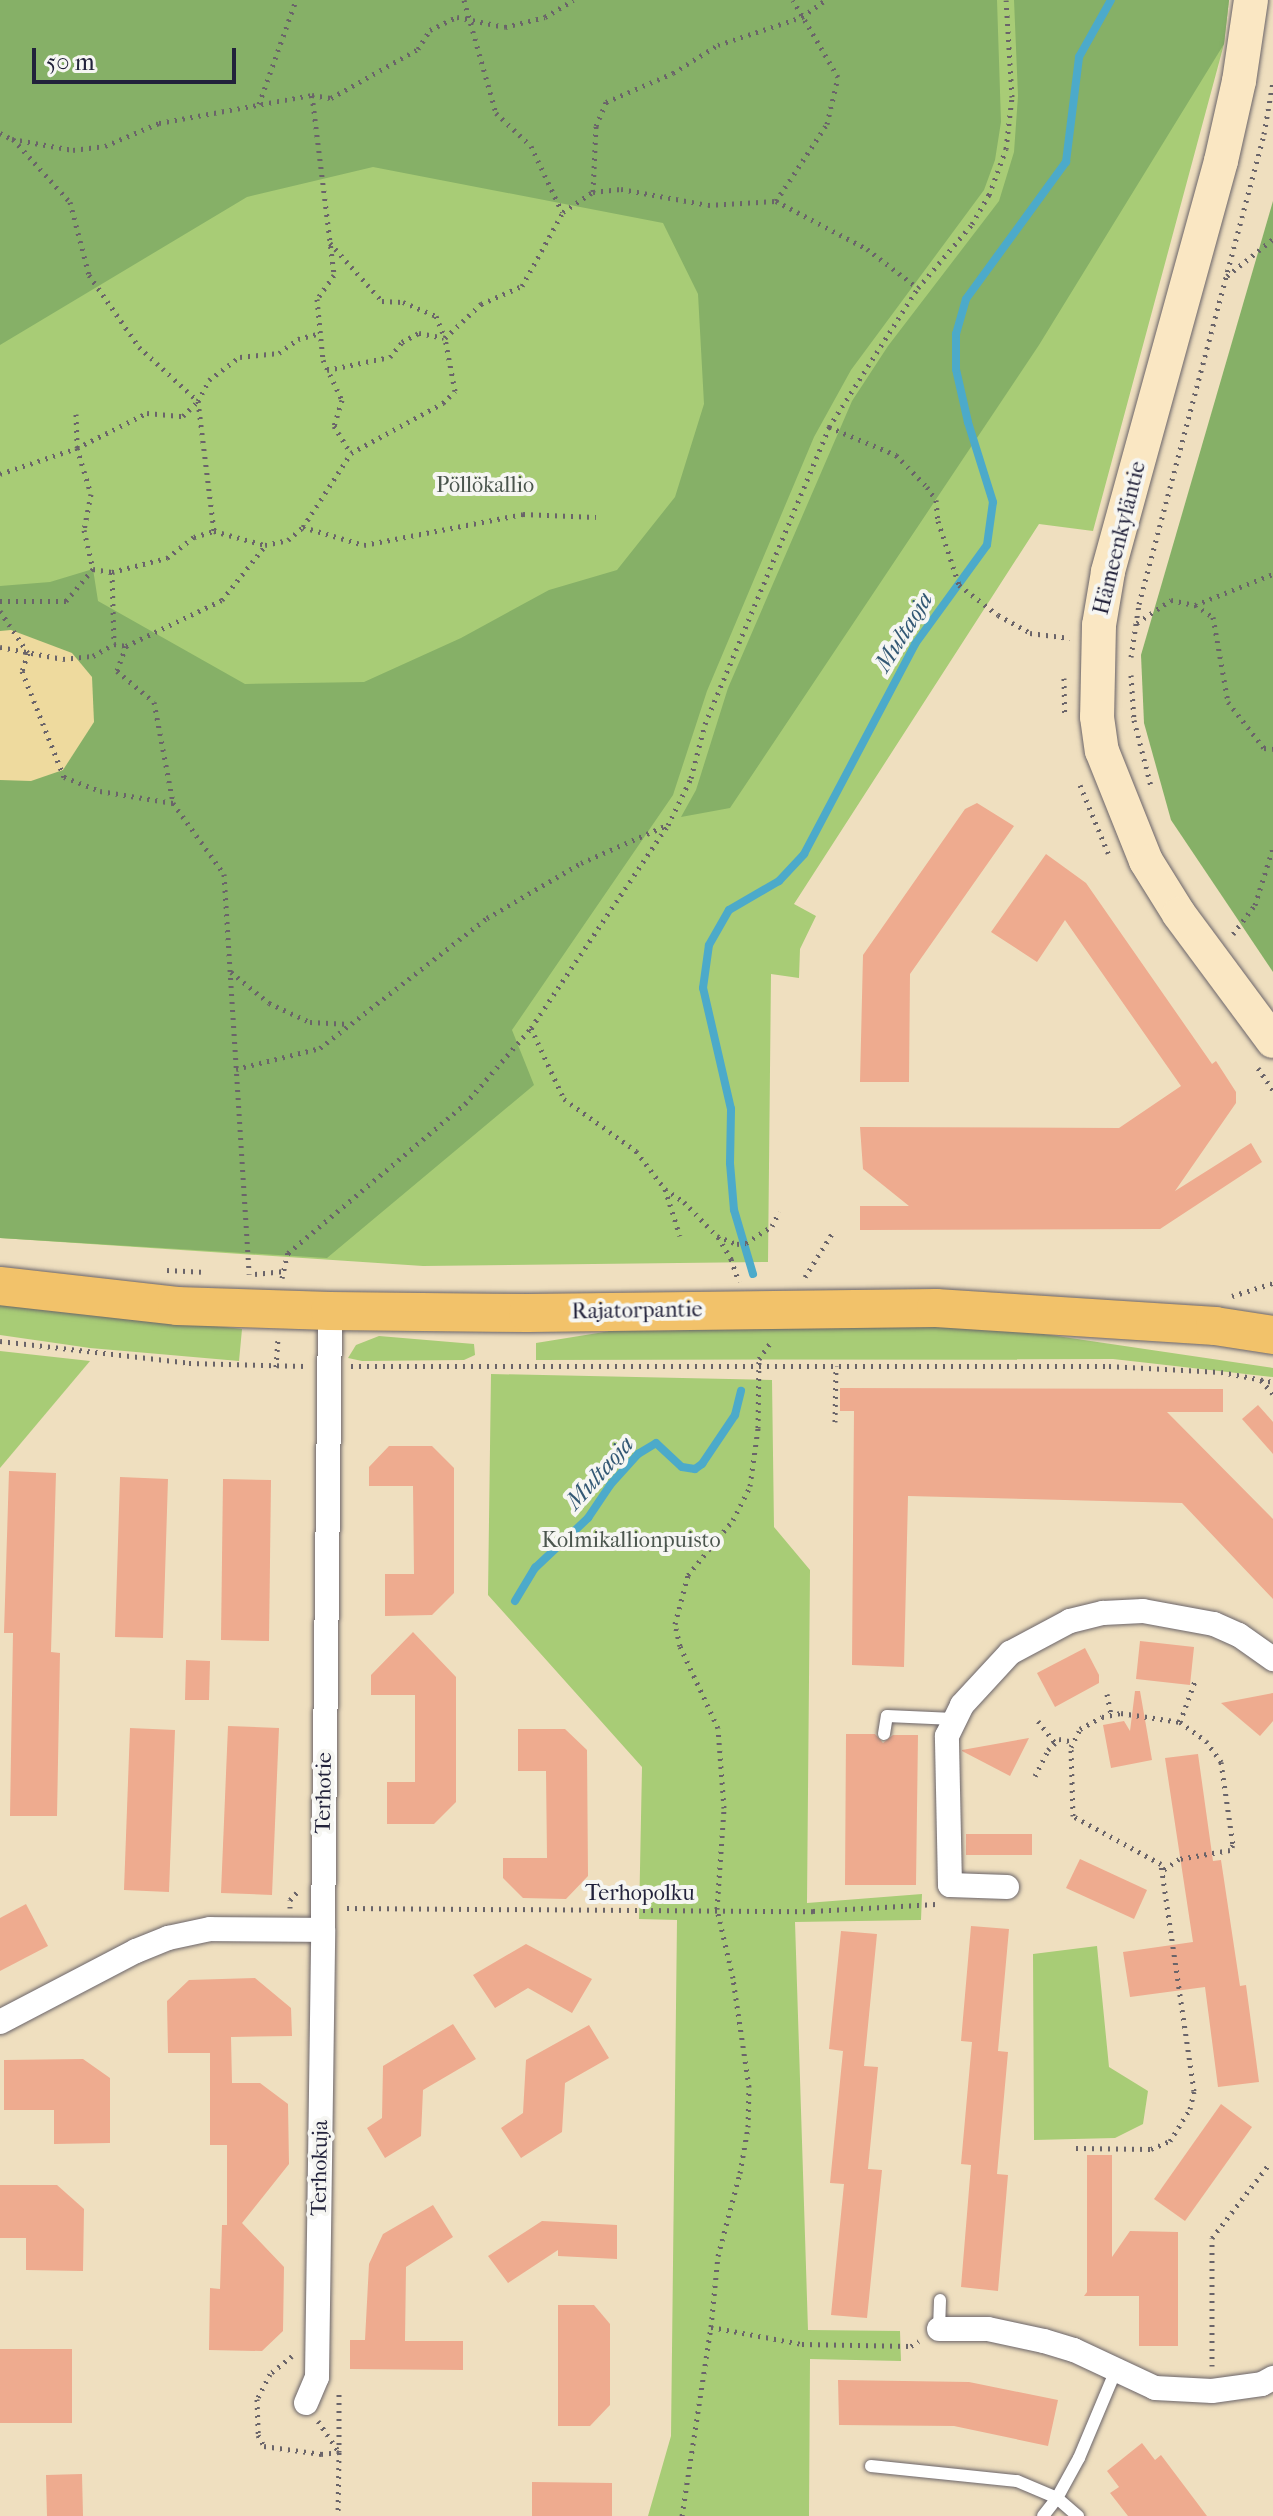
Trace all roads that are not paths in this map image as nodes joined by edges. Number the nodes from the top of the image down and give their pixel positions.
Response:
1 (1251, 0) edge
2 (1273, 1041) edge
3 (0, 1286) edge
4 (330, 1311) junction
5 (1273, 1335) edge
6 (1273, 1659) edge
7 (954, 1719) junction
8 (884, 1734) dead end
9 (1007, 1887) dead end
10 (323, 1930) junction
11 (0, 2022) edge
12 (940, 2300) dead end
13 (939, 2329) joint
14 (1116, 2370) junction
15 (1273, 2378) edge
16 (306, 2403) road end
17 (871, 2466) dead end
18 (1057, 2498) junction
19 (1043, 2516) edge
20 (1078, 2516) edge

1 - 2 street, Hämeenkyläntie
3 - 4 main road, Rajatorpantie
4 - 5 main road, Rajatorpantie
4 - 10 street, Terhotie
6 - 7 street
7 - 8 lane
7 - 9 street
10 - 11 street
10 - 16 street, Terhokuja
12 - 13 lane
13 - 14 street
14 - 15 street
14 - 18 lane
17 - 18 lane
18 - 19 lane
18 - 20 lane

